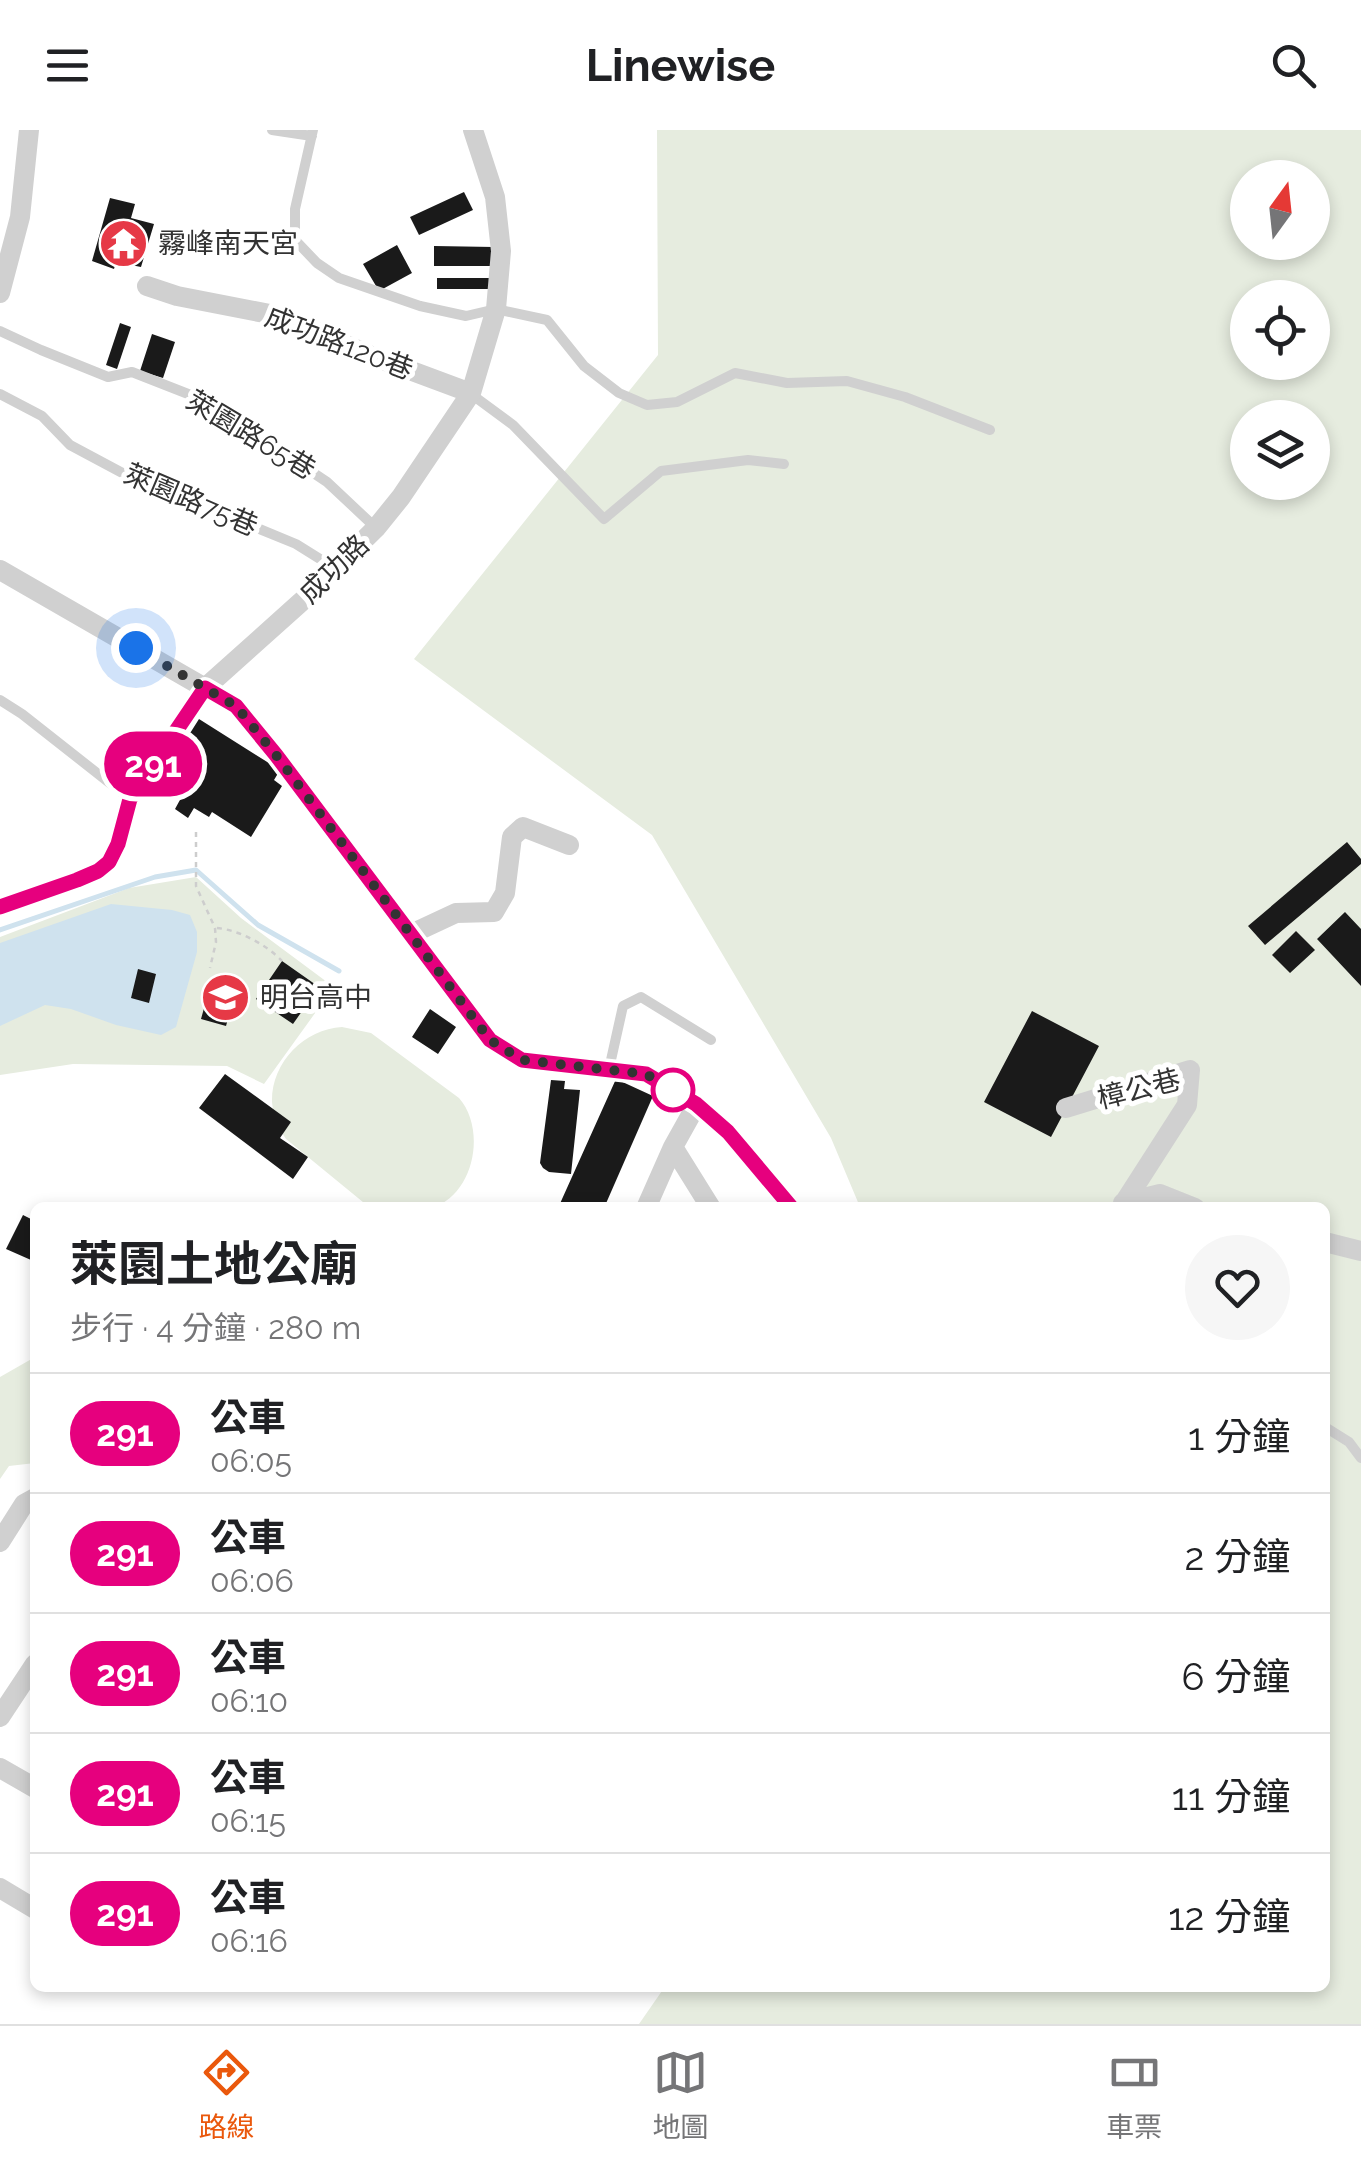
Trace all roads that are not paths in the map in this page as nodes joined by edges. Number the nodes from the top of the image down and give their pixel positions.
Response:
1 (29, 130) edge
2 (272, 130) edge
3 (473, 130) edge
4 (312, 133) edge
5 (148, 286) dead end
6 (0, 293) edge
7 (496, 308) junction
8 (0, 331) edge
9 (471, 393) junction
10 (0, 394) edge
11 (990, 430) dead end
12 (784, 464) dead end
13 (376, 528) junction
14 (336, 569) junction
15 (0, 570) edge
16 (205, 688) junction
17 (0, 700) edge
18 (130, 799) junction
19 (569, 845) dead end
20 (0, 907) edge
21 (411, 934) junction
22 (711, 1040) dead end
23 (609, 1069) junction
24 (696, 1104) junction
25 (1066, 1108) dead end
26 (673, 1147) junction
27 (650, 1202) edge
28 (707, 1202) edge
29 (787, 1202) edge
30 (1123, 1202) edge
31 (1130, 1202) edge
32 (1180, 1202) edge
33 (1330, 1243) edge
34 (1361, 1251) edge
35 (1330, 1430) edge
36 (1361, 1458) edge
37 (30, 1501) edge
38 (0, 1542) edge
39 (30, 1675) edge
40 (0, 1716) edge
41 (0, 1768) edge
42 (30, 1785) edge
43 (0, 1888) edge
44 (30, 1906) edge

1 - 6 street
2 - 4 lane
3 - 7 street, 成功路
4 - 7 lane
5 - 9 street, 成功路120巷
7 - 9 street, 成功路
7 - 11 lane
8 - 13 lane, 萊園路65巷
9 - 12 lane
9 - 13 street, 成功路
10 - 14 lane, 萊園路75巷
13 - 14 street, 成功路
14 - 16 street, 成功路
15 - 16 street
16 - 18 street, 成功路
16 - 21 lane
17 - 18 lane
18 - 20 street, 成功路
19 - 21 street
21 - 23 lane
22 - 23 lane
23 - 24 lane
24 - 26 street
24 - 29 lane
25 - 30 street, 樟公巷
26 - 27 street
26 - 28 street
31 - 32 street
33 - 34 street
35 - 36 lane
37 - 38 street
39 - 40 street
41 - 42 street
43 - 44 street

